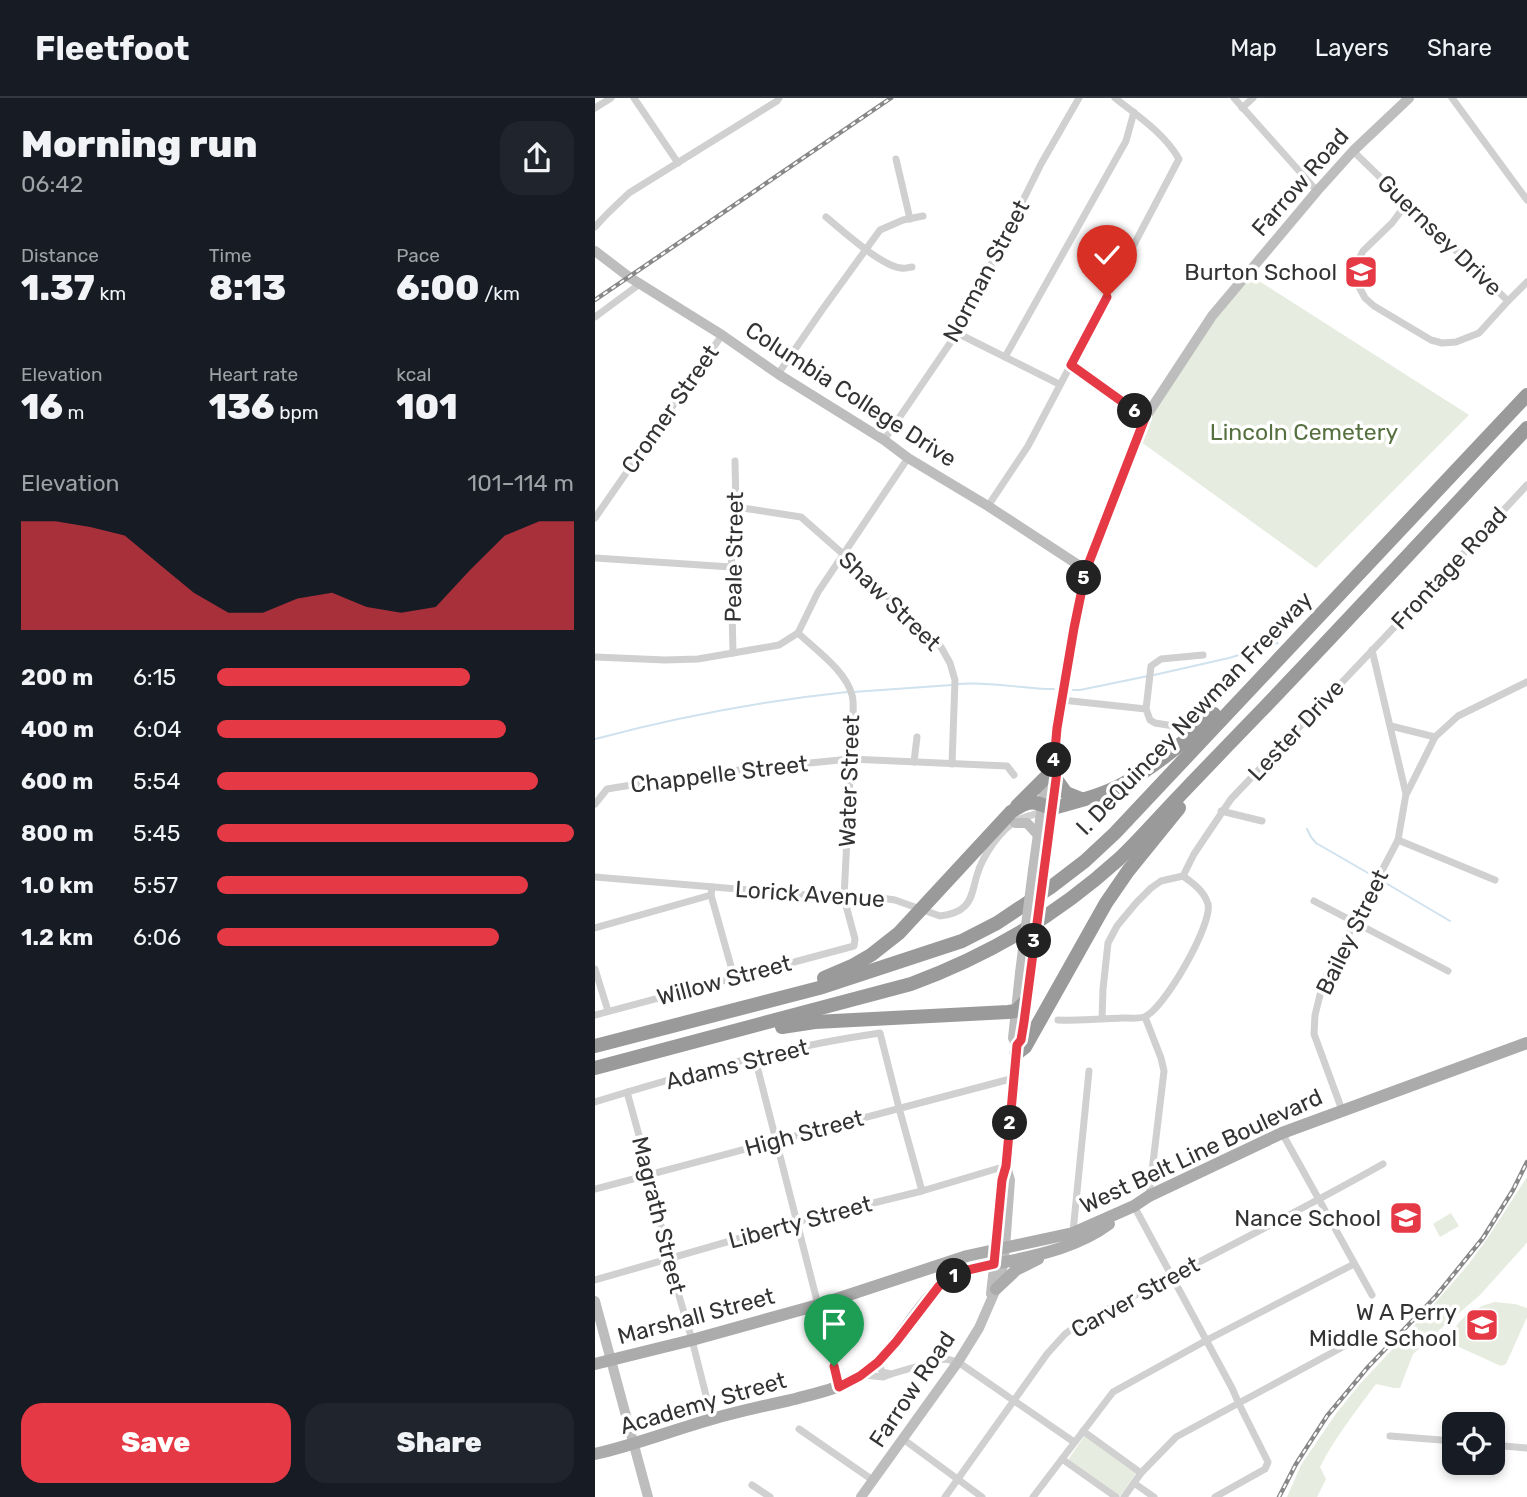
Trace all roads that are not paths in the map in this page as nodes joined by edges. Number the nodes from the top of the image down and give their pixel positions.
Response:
1 (611, 98) edge
2 (634, 98) edge
3 (1079, 98) edge
4 (1115, 98) edge
5 (1234, 98) edge
6 (1253, 98) edge
7 (1409, 98) edge
8 (1452, 98) edge
9 (777, 99) edge
10 (595, 108) edge
11 (1243, 108) junction
12 (1134, 112) junction
13 (1353, 151) junction
14 (896, 159) dead end
15 (678, 163) junction
16 (1317, 191) junction
17 (1527, 200) edge
18 (1407, 203) junction
19 (923, 216) dead end
20 (826, 217) dead end
21 (910, 219) junction
22 (595, 227) edge
23 (866, 248) junction
24 (595, 251) edge
25 (912, 267) dead end
26 (1527, 282) edge
27 (641, 284) junction
28 (1507, 301) junction
29 (595, 317) edge
30 (957, 333) junction
31 (722, 335) junction
32 (1005, 357) junction
33 (1071, 365) junction
34 (778, 374) junction
35 (1059, 384) junction
36 (1527, 395) edge
37 (1145, 418) junction
38 (1527, 428) edge
39 (884, 440) junction
40 (908, 458) junction
41 (735, 461) dead end
42 (1527, 485) edge
43 (988, 506) junction
44 (736, 507) junction
45 (595, 518) edge
46 (843, 554) junction
47 (595, 558) edge
48 (731, 567) junction
49 (1086, 570) junction
50 (799, 633) junction
51 (1371, 650) junction
52 (733, 653) junction
53 (1203, 655) dead end
54 (595, 657) edge
55 (1276, 661) junction
56 (1527, 682) edge
57 (1281, 690) junction
58 (1062, 700) junction
59 (1146, 709) junction
60 (1391, 726) junction
61 (1180, 727) dead end
62 (917, 737) dead end
63 (1435, 737) junction
64 (850, 759) junction
65 (914, 762) junction
66 (952, 764) junction
67 (1014, 775) dead end
68 (1051, 778) junction
69 (1406, 794) junction
70 (1080, 799) junction
71 (595, 804) edge
72 (1045, 809) junction
73 (1221, 811) junction
74 (1013, 817) junction
75 (1262, 821) dead end
76 (1038, 835) junction
77 (1398, 840) junction
78 (1184, 876) junction
79 (595, 877) edge
80 (1495, 880) dead end
81 (712, 891) junction
82 (844, 898) junction
83 (1314, 901) dead end
84 (922, 909) junction
85 (1354, 923) junction
86 (595, 928) edge
87 (854, 946) joint
88 (595, 969) edge
89 (1448, 971) dead end
90 (734, 977) junction
91 (1055, 992) junction
92 (765, 1002) junction
93 (1020, 1002) junction
94 (608, 1011) junction
95 (595, 1015) edge
96 (1145, 1017) junction
97 (1102, 1019) junction
98 (1058, 1020) dead end
99 (1527, 1043) edge
100 (595, 1046) edge
101 (1016, 1050) junction
102 (661, 1051) junction
103 (755, 1058) junction
104 (595, 1069) edge
105 (1089, 1071) dead end
106 (1014, 1079) junction
107 (627, 1092) junction
108 (595, 1102) edge
109 (899, 1108) junction
110 (1342, 1110) junction
111 (1282, 1133) junction
112 (776, 1141) junction
113 (1383, 1164) dead end
114 (1006, 1166) junction
115 (650, 1175) junction
116 (595, 1189) edge
117 (922, 1191) junction
118 (1149, 1196) junction
119 (1318, 1201) junction
120 (1129, 1208) junction
121 (796, 1222) junction
122 (1073, 1238) junction
123 (1001, 1249) junction
124 (1048, 1252) junction
125 (967, 1256) joint
126 (668, 1258) junction
127 (998, 1263) junction
128 (1354, 1264) junction
129 (931, 1268) junction
130 (1172, 1275) junction
131 (595, 1280) edge
132 (939, 1286) junction
133 (993, 1295) junction
134 (1372, 1295) dead end
135 (595, 1301) edge
136 (818, 1305) junction
137 (1361, 1337) dead end
138 (692, 1340) junction
139 (1207, 1340) junction
140 (611, 1360) junction
141 (878, 1362) junction
142 (958, 1362) junction
143 (595, 1364) edge
144 (891, 1374) junction
145 (860, 1376) junction
146 (839, 1387) junction
147 (1014, 1400) junction
148 (1239, 1404) junction
149 (712, 1419) junction
150 (799, 1429) dead end
151 (1083, 1431) junction
152 (1390, 1436) dead end
153 (903, 1439) junction
154 (1442, 1440) edge
155 (1074, 1442) junction
156 (634, 1444) junction
157 (1505, 1446) edge
158 (1527, 1448) edge
159 (595, 1454) edge
160 (1062, 1459) junction
161 (1141, 1473) junction
162 (958, 1479) junction
163 (874, 1481) junction
164 (1134, 1483) junction
165 (752, 1485) dead end
166 (648, 1497) edge
167 (770, 1497) edge
168 (861, 1497) edge
169 (945, 1497) edge
170 (982, 1497) edge
171 (1033, 1497) edge
172 (1116, 1497) edge
173 (1124, 1497) edge
174 (1154, 1497) edge
175 (1215, 1497) edge

1 - 10 street
2 - 15 street
3 - 30 street, Norman Street
4 - 12 street
5 - 11 street
6 - 11 street
7 - 13 main road, Farrow Road
8 - 17 street
9 - 15 street
11 - 16 street
12 - 32 street
12 - 33 street
13 - 16 main road, Farrow Road
13 - 18 street, Guernsey Drive
14 - 21 street
15 - 22 street
16 - 37 main road, Farrow Road
18 - 28 street, Guernsey Drive
18 - 28 street
19 - 21 street
20 - 23 street
21 - 23 street
23 - 25 street
23 - 34 street
24 - 27 main road, Columbia College Drive
26 - 28 street, Guernsey Drive
27 - 29 street
27 - 31 main road, Columbia College Drive
30 - 32 street
30 - 39 street, Norman Street
31 - 34 main road, Columbia College Drive
31 - 45 street, Cromer Street
32 - 35 street
33 - 35 street
33 - 37 street
34 - 39 main road, Columbia College Drive
35 - 43 street
36 - 55 highway, I. DeQuincey Newman Freeway
37 - 49 main road, Farrow Road
38 - 57 highway, I. DeQuincey Newman Freeway
39 - 40 main road, Columbia College Drive
40 - 43 main road, Columbia College Drive
40 - 46 street
41 - 44 street, Peale Street
42 - 51 street, Frontage Road
43 - 49 main road, Columbia College Drive
44 - 46 street, Shaw Street
44 - 48 street, Peale Street
46 - 50 street
46 - 66 street, Shaw Street
47 - 48 street
48 - 52 street, Peale Street
49 - 58 main road, Farrow Road
50 - 52 street
50 - 64 street, Water Street
51 - 60 street, Bailey Street
51 - 73 street, Lester Drive
52 - 54 street
53 - 59 street
55 - 70 highway
55 - 92 highway, I. DeQuincey Newman Freeway
56 - 63 street, Bailey Street
57 - 91 highway
57 - 102 highway, I. DeQuincey Newman Freeway
58 - 59 street
58 - 68 main road, Farrow Road
59 - 61 street
60 - 63 street
60 - 69 street, Bailey Street
62 - 65 street
63 - 69 street, Bailey Street
64 - 65 street, Chappelle Street
64 - 71 street, Chappelle Street
64 - 82 street, Water Street
65 - 66 street, Chappelle Street
66 - 67 street, Chappelle Street
68 - 70 highway
68 - 72 main road, Farrow Road
68 - 74 highway
69 - 77 street, Bailey Street
70 - 72 highway
72 - 74 highway
72 - 76 main road, Farrow Road
72 - 93 main road, Farrow Road, bridge
73 - 75 street
73 - 78 street
74 - 76 main road
74 - 84 highway
74 - 84 street, Lorick Avenue
76 - 93 main road, Farrow Road, bridge
77 - 80 street
77 - 85 street, Bailey Street
78 - 96 street
78 - 97 street
79 - 81 street, Lorick Avenue
81 - 82 street, Lorick Avenue
81 - 86 street
81 - 90 street
82 - 84 street, Lorick Avenue
82 - 87 street, Water Street
83 - 85 street
84 - 92 highway
85 - 89 street
85 - 110 street, Bailey Street
87 - 90 street, Willow Street
88 - 94 street
90 - 94 street, Willow Street
91 - 93 highway
91 - 101 highway
92 - 100 highway, I. DeQuincey Newman Freeway
93 - 101 main road, Farrow Road
93 - 102 highway
94 - 95 street, Willow Street
96 - 97 street
96 - 118 street
97 - 98 street
99 - 110 main road, West Belt Line Boulevard
101 - 106 main road, Farrow Road
102 - 104 highway, I. DeQuincey Newman Freeway
103 - 107 street, Adams Street
103 - 109 street, Adams Street
103 - 112 street
105 - 122 street
106 - 109 street, High Street
106 - 114 main road, Farrow Road
107 - 108 street, Adams Street
107 - 115 street, Magrath Street
109 - 112 street, High Street
109 - 117 street
110 - 111 main road, West Belt Line Boulevard
111 - 118 main road, West Belt Line Boulevard
111 - 119 street
112 - 115 street, High Street
112 - 121 street
113 - 119 street, Carver Street
114 - 117 street, Liberty Street
114 - 123 main road, Farrow Road
115 - 116 street, High Street
115 - 126 street, Magrath Street
117 - 121 street, Liberty Street
118 - 120 main road, West Belt Line Boulevard
119 - 128 street
119 - 130 street, Carver Street
120 - 122 main road, West Belt Line Boulevard
120 - 130 street
121 - 126 street, Liberty Street
121 - 136 street
122 - 123 main road, West Belt Line Boulevard
122 - 124 main road, Academy Street
123 - 125 main road, West Belt Line Boulevard
123 - 127 main road, Farrow Road
124 - 127 main road, Academy Street
124 - 133 main road
125 - 129 main road, Marshall Street
126 - 131 street, Liberty Street
126 - 138 street, Magrath Street
127 - 132 main road, Academy Street
127 - 133 main road, Farrow Road
128 - 134 street
128 - 139 street
129 - 132 main road
129 - 136 main road, Marshall Street
130 - 139 street
130 - 147 street, Carver Street
132 - 141 main road, Academy Street
133 - 142 main road, Farrow Road
135 - 140 main road
136 - 138 main road, Marshall Street
136 - 146 street
137 - 148 street
138 - 140 main road, Marshall Street
138 - 149 street, Magrath Street
139 - 148 street
139 - 151 street
140 - 143 main road, Marshall Street
140 - 156 main road
141 - 144 street
141 - 145 main road, Academy Street
142 - 144 street, Academy Street
142 - 147 street
142 - 153 main road, Farrow Road
144 - 145 street, Academy Street
145 - 146 main road, Academy Street
146 - 149 main road, Academy Street
147 - 155 street
147 - 162 street, Carver Street
148 - 161 street
148 - 175 street
149 - 156 main road, Academy Street
150 - 163 street
151 - 155 street
151 - 161 street
152 - 154 street
153 - 162 street
153 - 163 main road, Farrow Road
155 - 160 street
156 - 159 main road, Academy Street
156 - 166 main road
157 - 158 street
160 - 171 street
160 - 172 street
161 - 164 street
162 - 169 street, Carver Street
162 - 170 street
163 - 168 main road, Farrow Road
164 - 173 street
164 - 174 street
165 - 167 street

